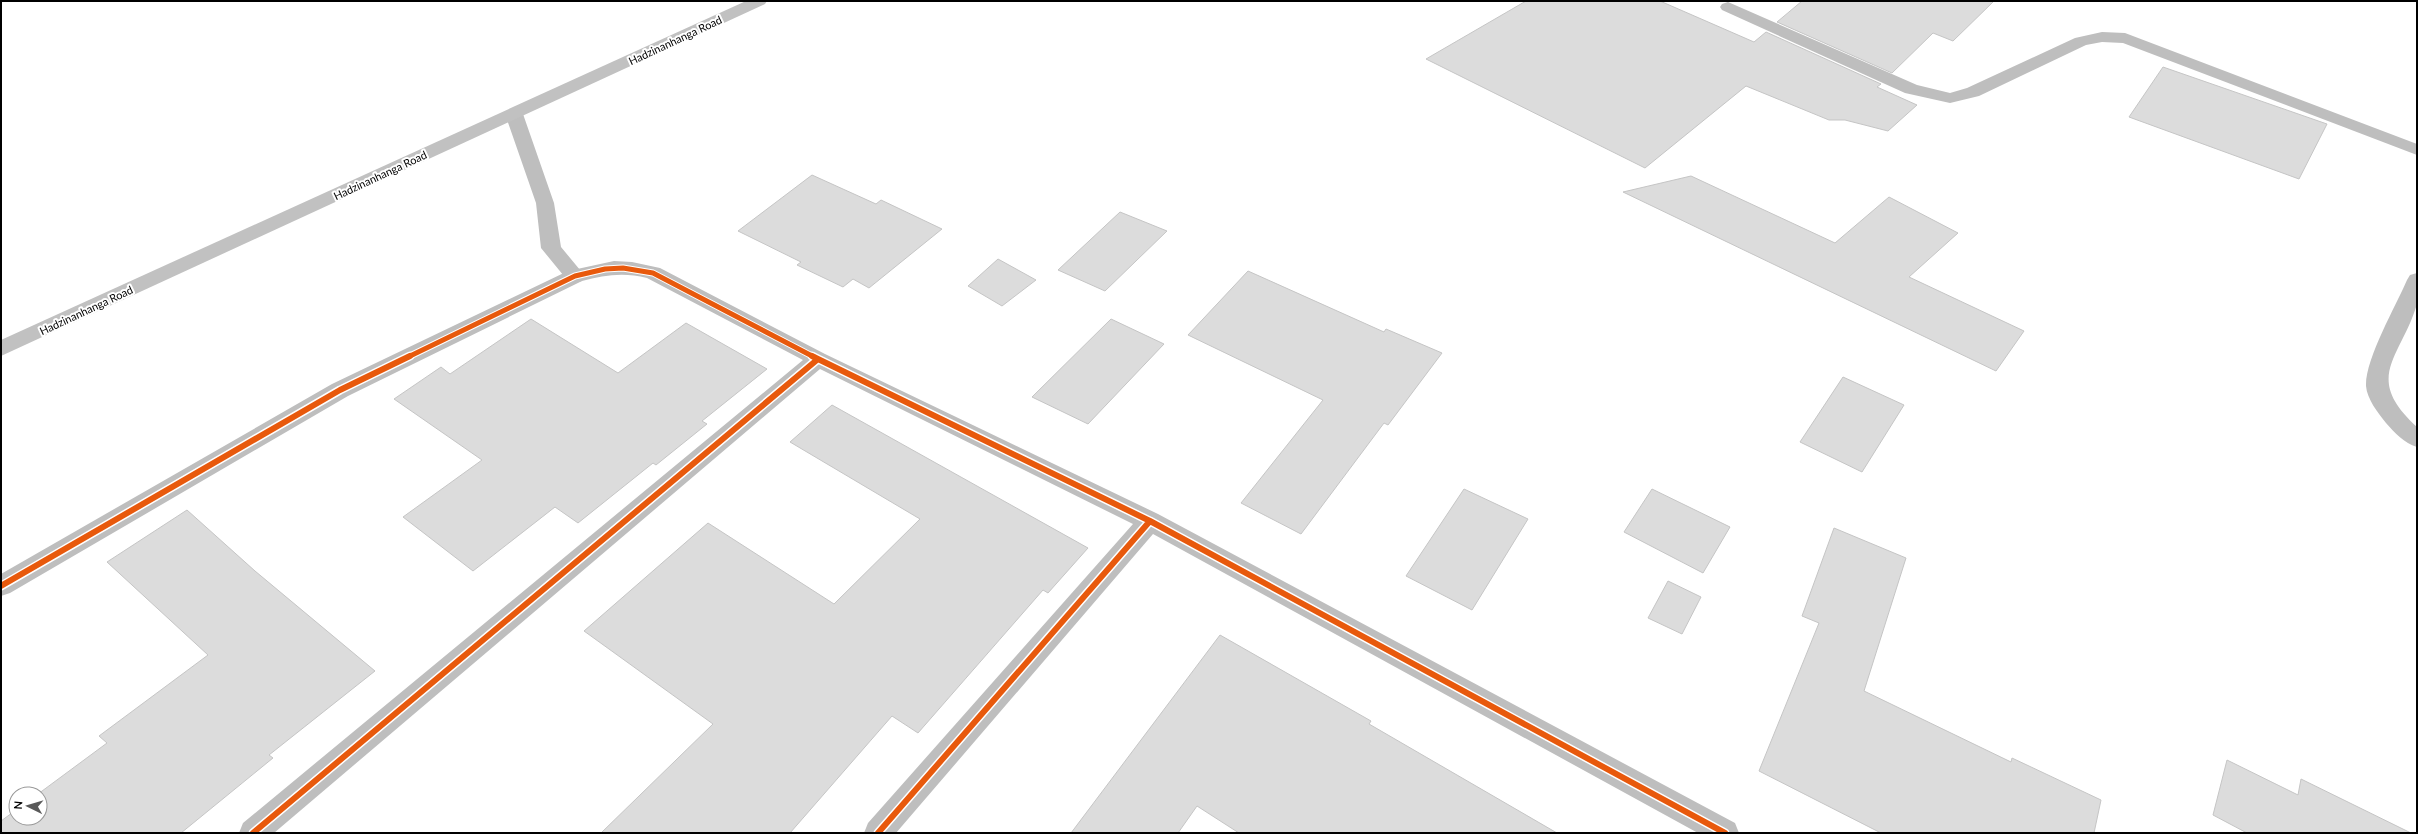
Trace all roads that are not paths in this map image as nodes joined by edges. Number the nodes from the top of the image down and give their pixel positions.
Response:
1 (760, 1) edge
2 (1725, 3) edge
3 (514, 114) junction
4 (2417, 150) edge
5 (575, 276) junction
6 (2417, 280) edge
7 (1, 349) edge
8 (818, 359) junction
9 (2417, 439) edge
10 (1150, 521) junction
11 (1, 586) edge
12 (252, 833) edge
13 (878, 833) edge
14 (1725, 833) edge

1 - 3 street, Hadzinanhanga Road
2 - 4 street
3 - 5 street
3 - 7 street, Hadzinanhanga Road
5 - 8 street
5 - 11 street
6 - 9 street
8 - 10 street
8 - 12 street
10 - 13 street
10 - 14 street

